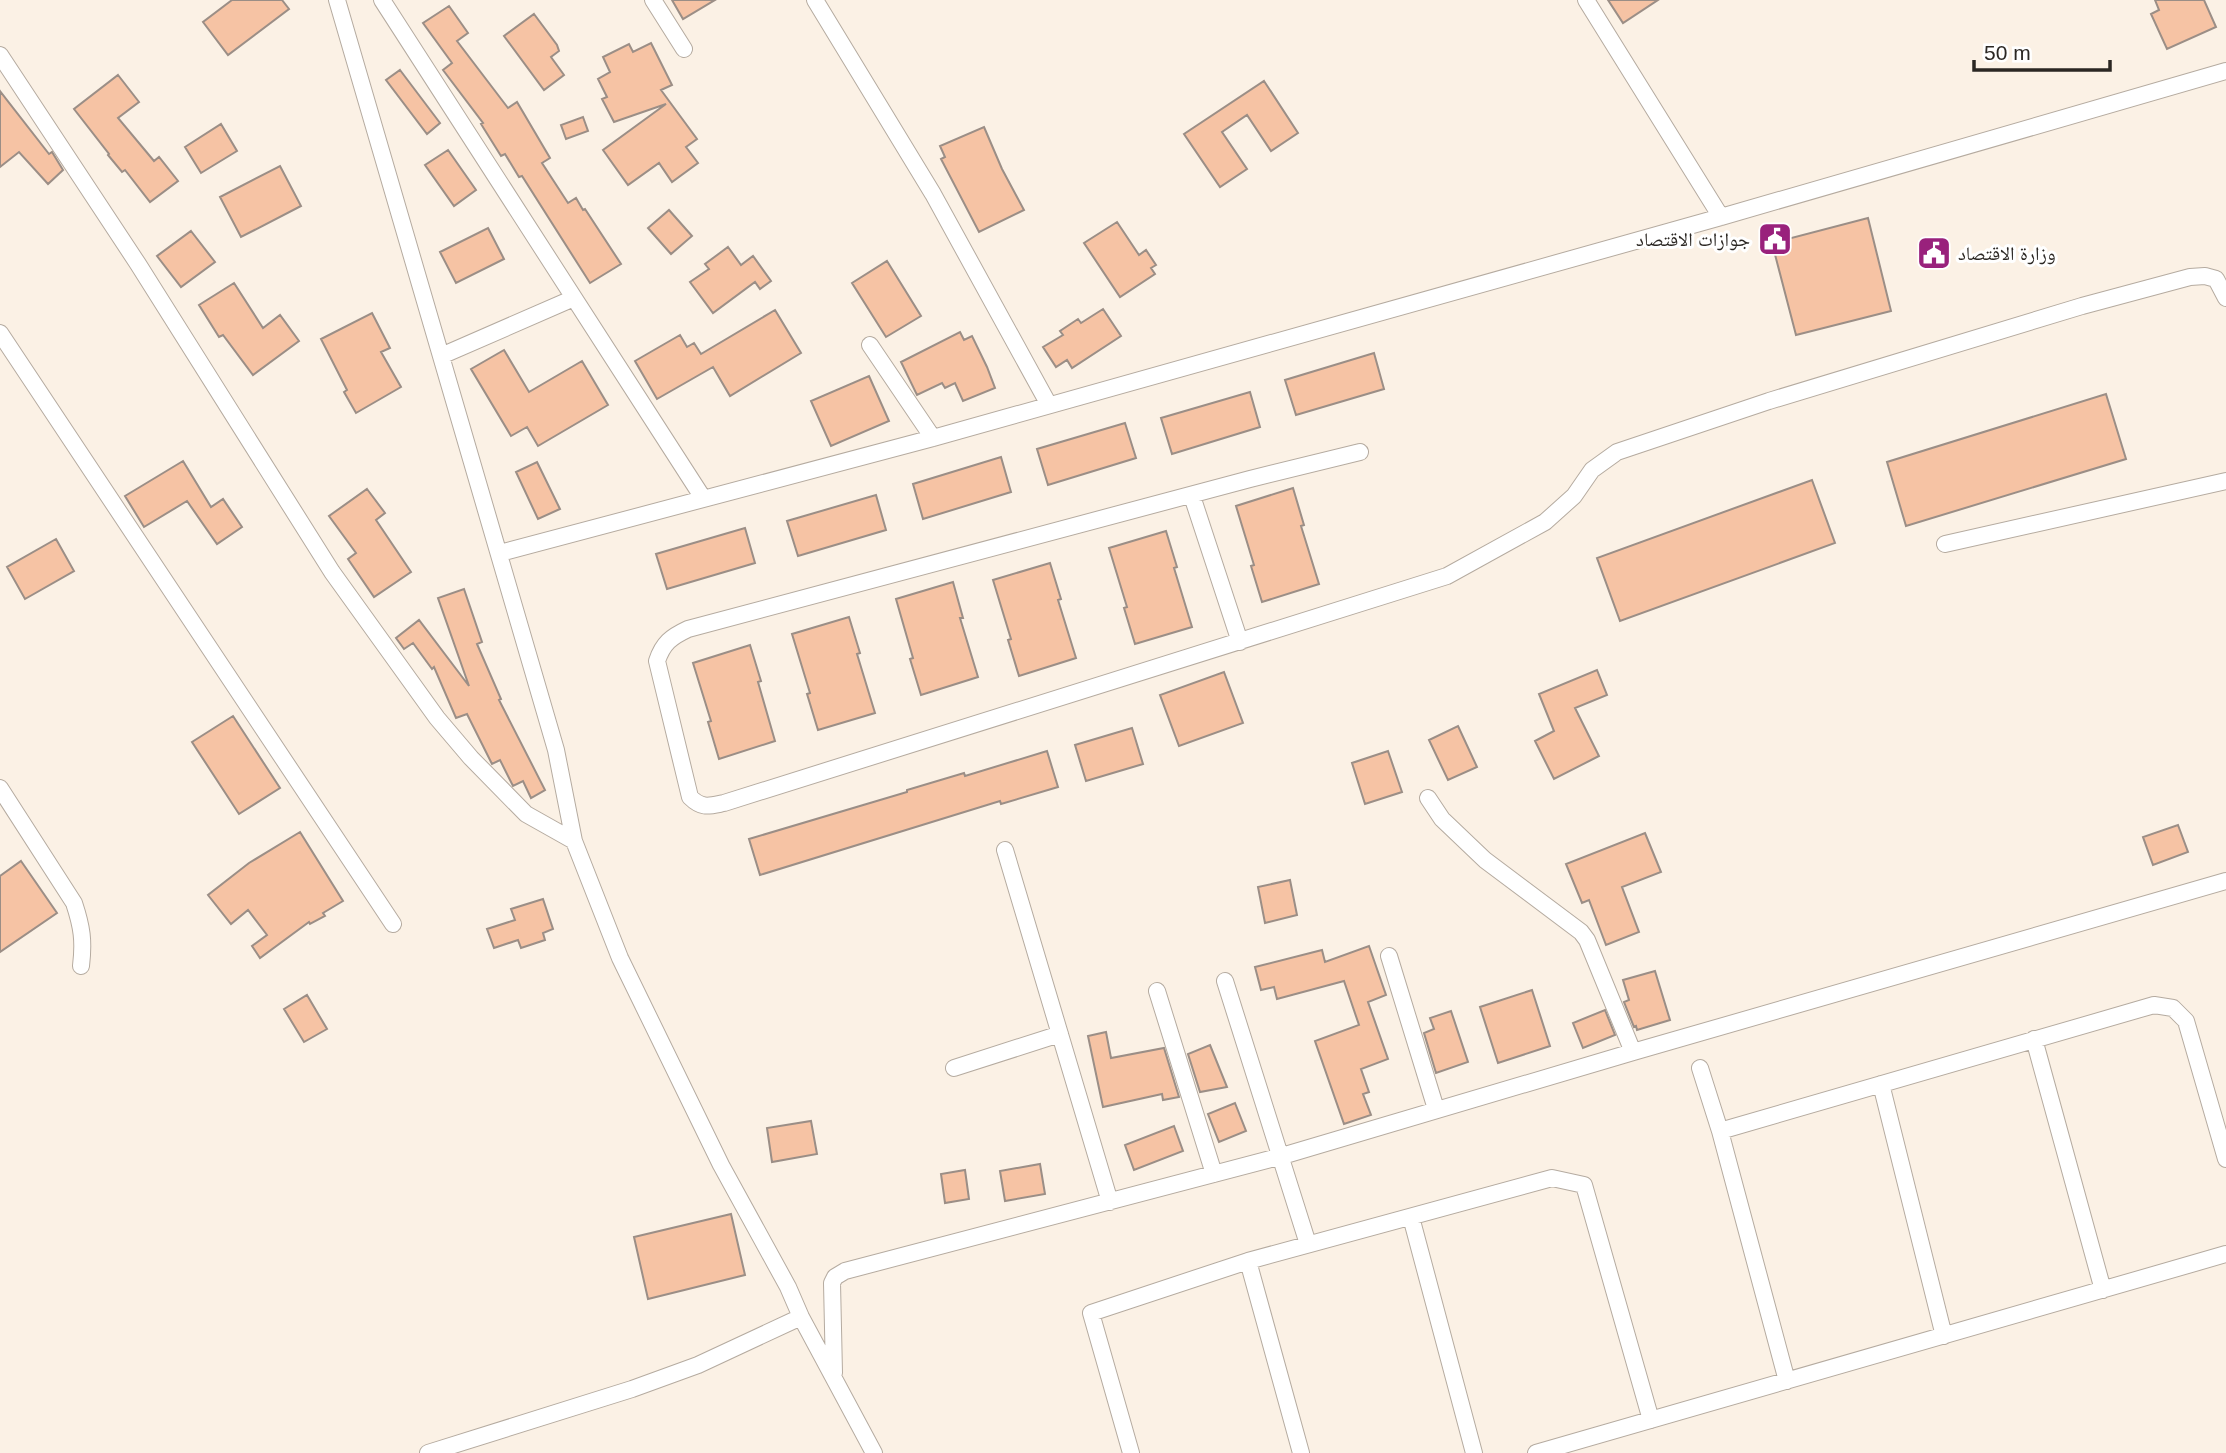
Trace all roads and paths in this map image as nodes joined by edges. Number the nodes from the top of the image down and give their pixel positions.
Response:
1 (337, 0) edge
2 (382, 0) edge
3 (653, 0) edge
4 (815, 0) edge
5 (1586, 0) edge
6 (684, 49) dead end
7 (0, 55) edge
8 (2226, 71) edge
9 (1721, 217) junction
10 (574, 298) junction
11 (2226, 298) edge
12 (0, 333) edge
13 (870, 345) dead end
14 (441, 356) junction
15 (1049, 405) junction
16 (933, 438) junction
17 (1360, 452) dead end
18 (2226, 481) edge
19 (1192, 496) junction
20 (703, 498) junction
21 (1945, 544) dead end
22 (500, 553) junction
23 (1240, 642) junction
24 (0, 788) edge
25 (1428, 798) dead end
26 (574, 841) junction
27 (1005, 850) dead end
28 (2226, 881) edge
29 (393, 924) dead end
30 (1389, 956) dead end
31 (81, 966) dead end
32 (1225, 981) dead end
33 (1157, 991) dead end
34 (1060, 1034) junction
35 (2034, 1040) junction
36 (1633, 1052) junction
37 (954, 1068) dead end
38 (1700, 1068) dead end
39 (1881, 1084) junction
40 (1436, 1109) junction
41 (1720, 1131) junction
42 (1282, 1156) junction
43 (2226, 1159) edge
44 (1214, 1174) junction
45 (1110, 1202) junction
46 (1411, 1217) junction
47 (1308, 1244) junction
48 (2226, 1254) edge
49 (1248, 1261) junction
50 (2103, 1290) junction
51 (801, 1317) junction
52 (1944, 1336) junction
53 (834, 1376) junction
54 (1787, 1381) junction
55 (1651, 1420) junction
56 (428, 1453) edge
57 (874, 1453) edge
58 (1131, 1453) edge
59 (1301, 1453) edge
60 (1474, 1453) edge
61 (1536, 1453) edge

1 - 14 street
2 - 10 street
3 - 6 street
4 - 15 street
5 - 9 street
7 - 26 street
8 - 9 street
9 - 15 street
10 - 14 street
10 - 20 street
11 - 23 street
12 - 29 street
13 - 16 street
14 - 22 street
15 - 16 street
16 - 20 street
17 - 19 street
18 - 21 street
19 - 23 street
19 - 23 street
20 - 22 street
22 - 26 street
24 - 31 street
25 - 36 street
26 - 51 street
27 - 34 street
28 - 36 street
30 - 40 street
32 - 42 street
33 - 44 street
34 - 37 street
34 - 45 street
35 - 39 street
35 - 43 street
35 - 50 street
36 - 40 street
38 - 41 street
39 - 41 street
39 - 52 street
40 - 42 street
41 - 54 street
42 - 44 street
42 - 47 street
44 - 45 street
45 - 53 street
46 - 47 street
46 - 55 street
46 - 60 street
47 - 49 street
48 - 50 street
49 - 58 street
49 - 59 street
50 - 52 street
51 - 53 street
51 - 56 street
52 - 54 street
53 - 57 street
54 - 55 street
55 - 61 street

